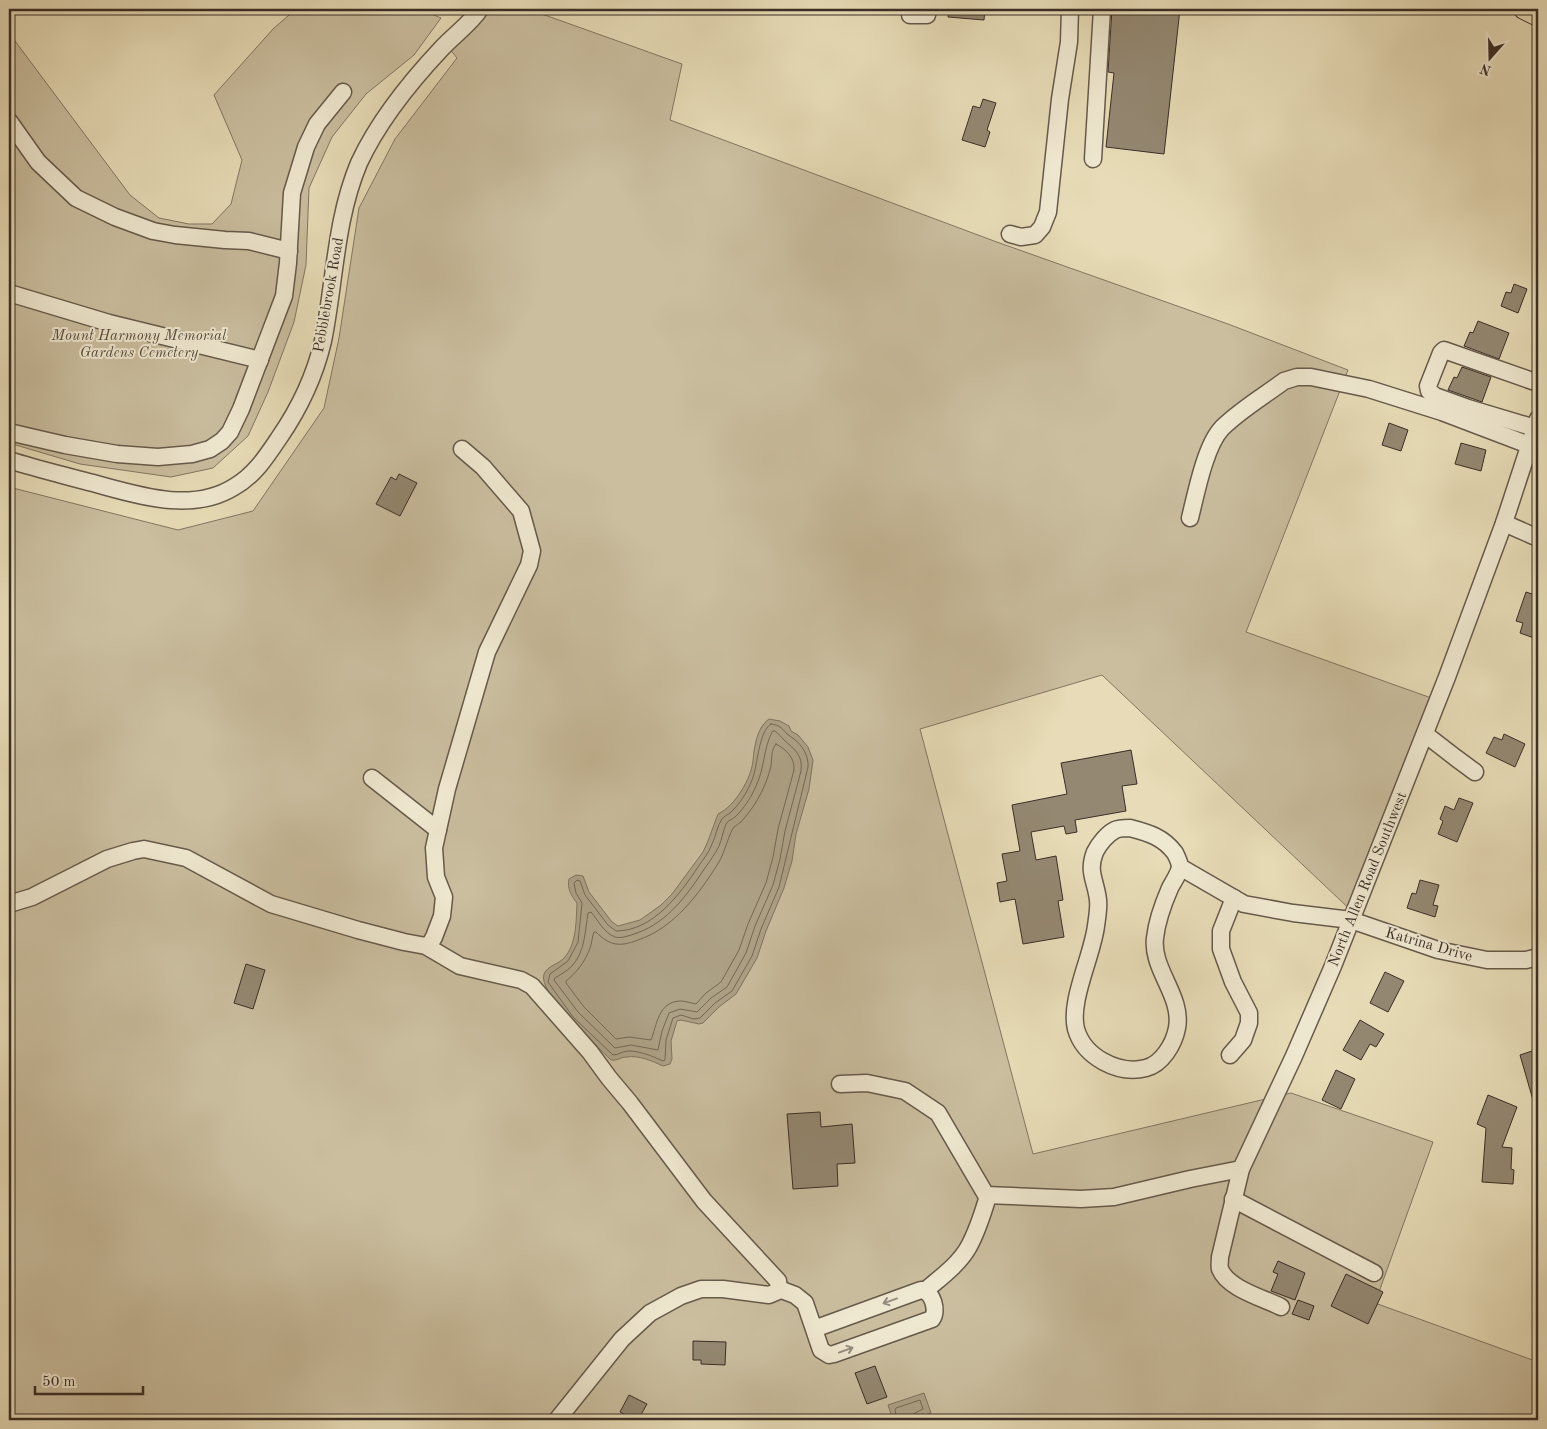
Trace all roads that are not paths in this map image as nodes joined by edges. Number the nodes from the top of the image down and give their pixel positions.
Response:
1 (480, 9) edge
2 (928, 9) edge
3 (1070, 9) edge
4 (1102, 9) edge
5 (1524, 9) edge
6 (910, 15) dead end
7 (1538, 16) edge
8 (343, 92) dead end
9 (9, 121) edge
10 (1093, 159) dead end
11 (1010, 234) dead end
12 (289, 251) junction
13 (9, 293) edge
14 (260, 360) junction
15 (1538, 383) edge
16 (1537, 423) edge
17 (9, 432) edge
18 (1529, 445) junction
19 (462, 449) dead end
20 (9, 460) edge
21 (1190, 518) dead end
22 (1504, 523) junction
23 (1538, 538) edge
24 (1425, 734) junction
25 (1475, 772) dead end
26 (372, 778) dead end
27 (438, 830) junction
28 (1180, 867) junction
29 (1234, 898) junction
30 (9, 904) edge
31 (1351, 920) junction
32 (426, 946) junction
33 (1538, 957) edge
34 (1230, 1055) dead end
35 (840, 1084) dead end
36 (1240, 1169) junction
37 (988, 1196) junction
38 (1233, 1199) junction
39 (1374, 1273) dead end
40 (779, 1289) junction
41 (926, 1290) junction
42 (1281, 1307) dead end
43 (814, 1329) junction
44 (558, 1420) edge

1 - 20 street, Pebblebrook Road
2 - 6 street
3 - 11 street
4 - 10 street
5 - 7 main road
8 - 12 street
9 - 12 street
12 - 14 street
13 - 14 street
14 - 17 street
15 - 16 street
16 - 18 street, North Allen Road Southwest
18 - 21 street
18 - 22 street, North Allen Road Southwest
19 - 27 street
22 - 23 street
22 - 24 street, North Allen Road Southwest
24 - 25 street
24 - 31 street, North Allen Road Southwest
26 - 27 street
27 - 32 street
28 - 28 street
28 - 29 street, Katrina Drive
29 - 31 street, Katrina Drive
29 - 34 street
30 - 32 street
31 - 33 street, Katrina Drive
31 - 36 street, North Allen Road Southwest
32 - 40 street
35 - 37 street
36 - 37 street
36 - 38 street, North Allen Road Southwest
37 - 41 street
38 - 39 street
38 - 42 street, North Allen Road Southwest
40 - 43 street
40 - 44 street
41 -> 43 street
43 -> 41 street

